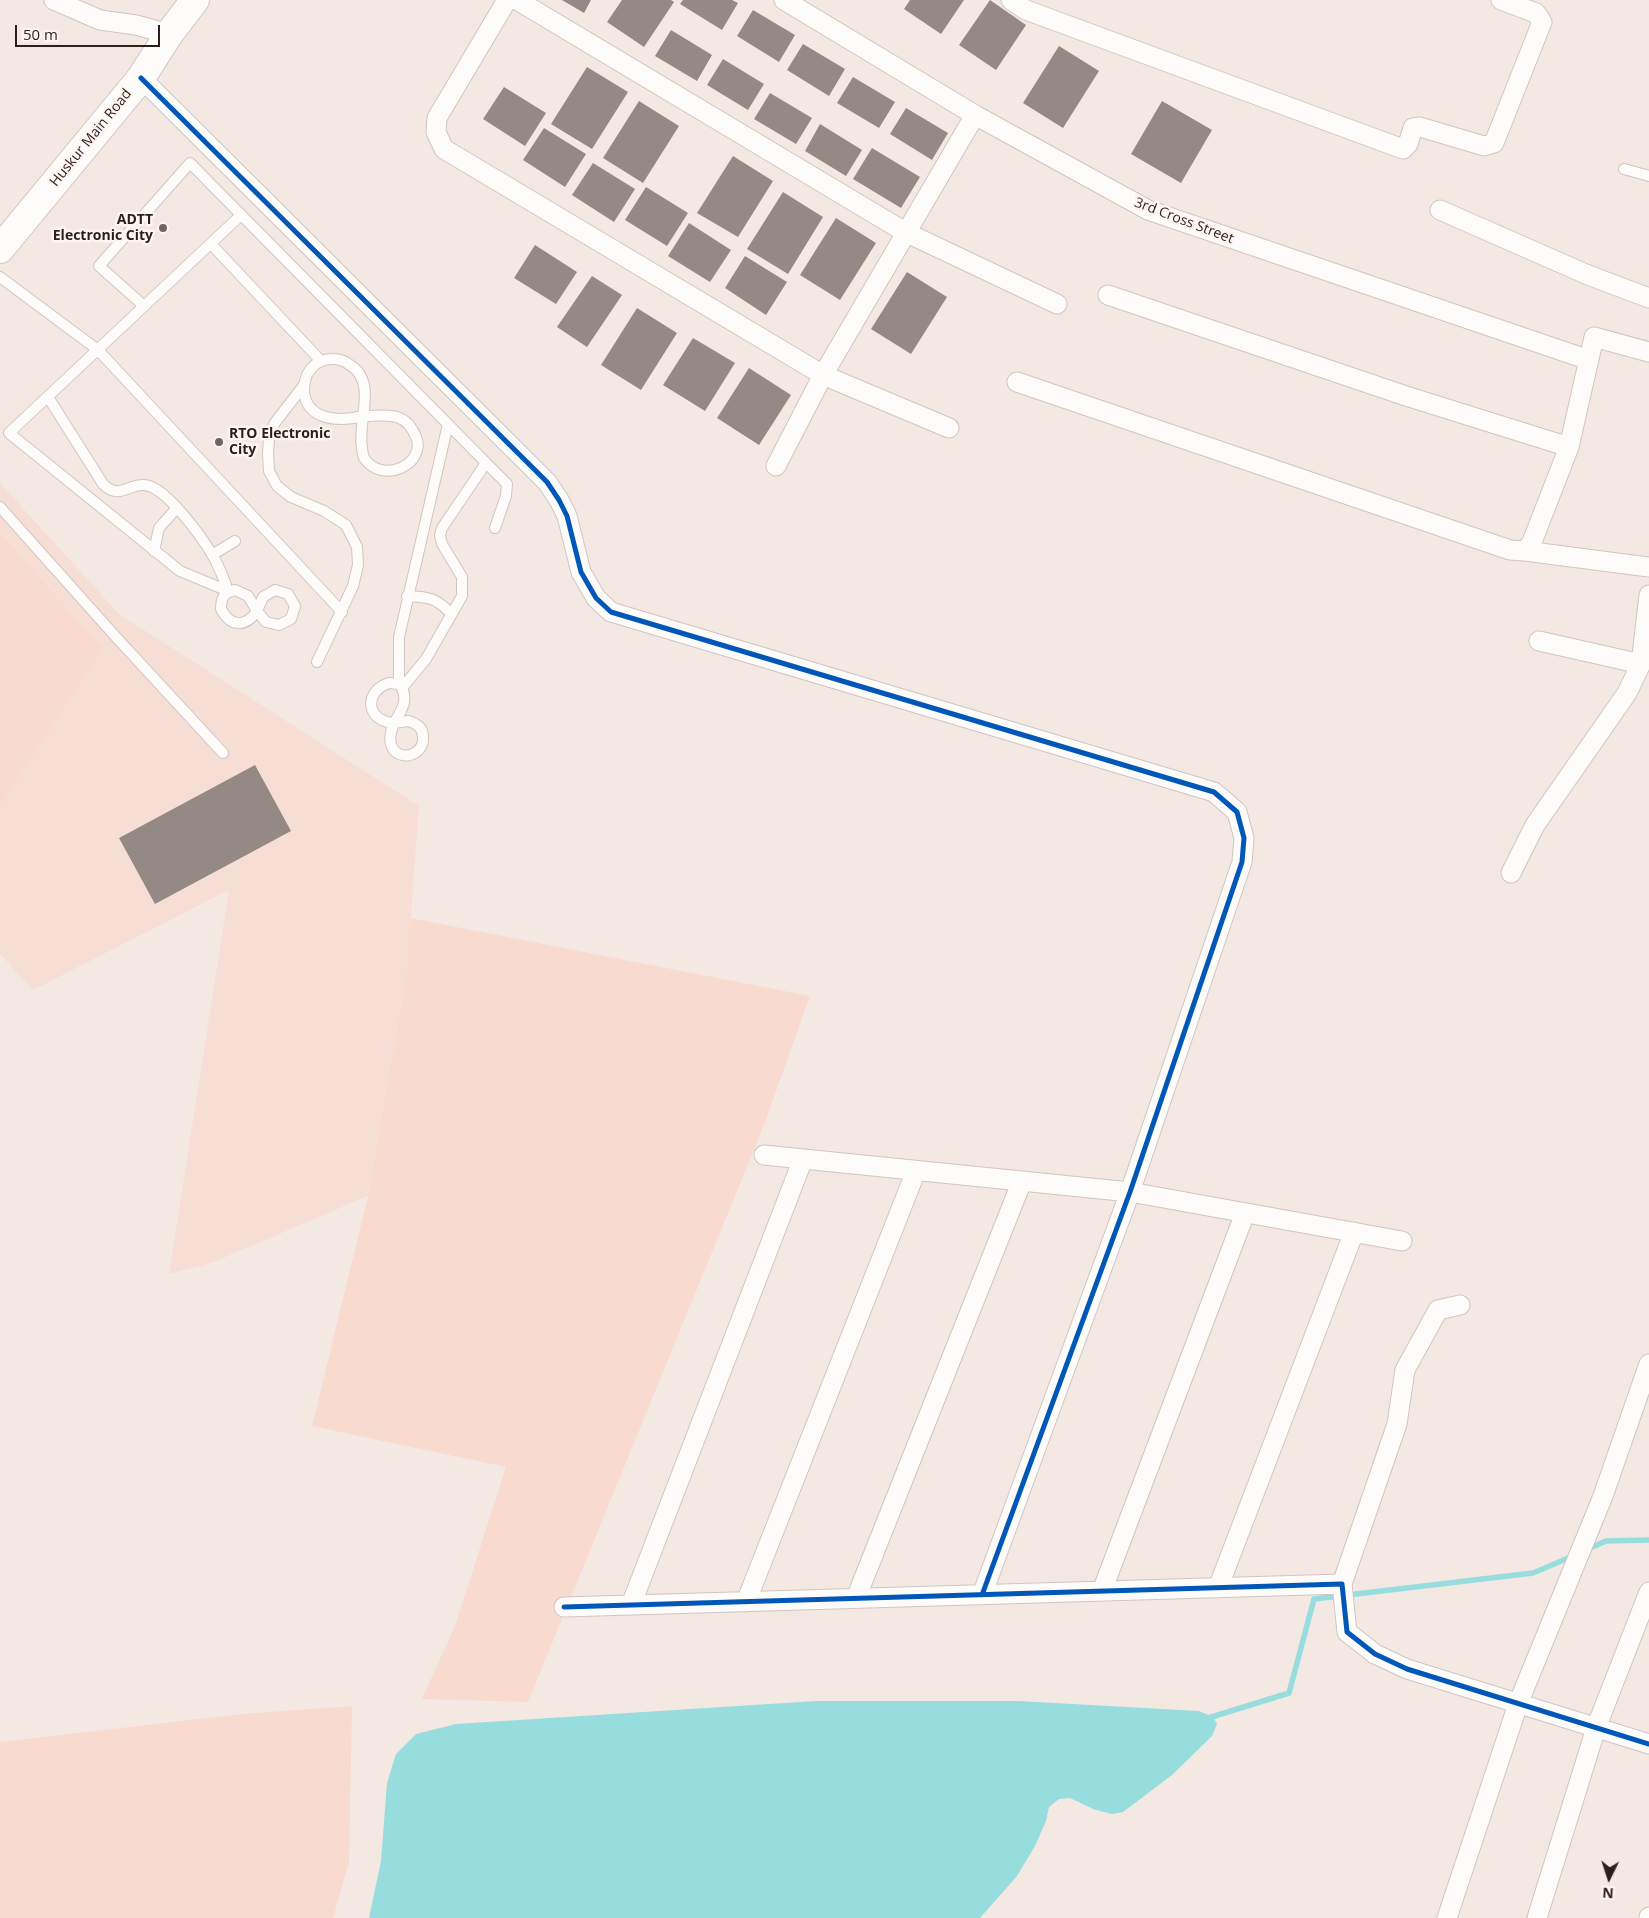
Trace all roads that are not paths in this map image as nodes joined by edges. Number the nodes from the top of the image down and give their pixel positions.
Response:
1 (54, 0) edge
2 (196, 0) edge
3 (507, 0) edge
4 (517, 0) edge
5 (784, 0) edge
6 (1501, 0) edge
7 (1022, 3) edge
8 (169, 34) junction
9 (140, 78) junction
10 (975, 115) junction
11 (1624, 169) dead end
12 (1649, 176) edge
13 (1440, 210) dead end
14 (241, 215) junction
15 (905, 232) junction
16 (210, 244) junction
17 (0, 249) edge
18 (0, 277) edge
19 (1108, 295) dead end
20 (1649, 298) edge
21 (1057, 304) dead end
22 (144, 306) junction
23 (98, 350) junction
24 (1649, 352) edge
25 (1588, 360) junction
26 (320, 361) junction
27 (823, 375) junction
28 (1017, 382) dead end
29 (304, 385) junction
30 (48, 397) junction
31 (362, 416) junction
32 (448, 424) junction
33 (948, 428) dead end
34 (1569, 447) junction
35 (486, 463) junction
36 (776, 466) dead end
37 (0, 507) edge
38 (177, 508) junction
39 (495, 528) dead end
40 (234, 541) dead end
41 (154, 551) junction
42 (1525, 551) junction
43 (212, 555) junction
44 (1649, 567) edge
45 (228, 591) junction
46 (1649, 595) edge
47 (408, 596) junction
48 (342, 612) junction
49 (451, 614) junction
50 (1539, 641) dead end
51 (317, 662) dead end
52 (1641, 664) junction
53 (400, 686) junction
54 (223, 752) dead end
55 (1511, 873) dead end
56 (764, 1155) dead end
57 (803, 1159) junction
58 (916, 1171) junction
59 (1022, 1181) junction
60 (1130, 1192) junction
61 (1245, 1213) junction
62 (1354, 1232) junction
63 (1402, 1241) dead end
64 (1460, 1305) dead end
65 (1649, 1364) edge
66 (1342, 1584) junction
67 (1218, 1588) junction
68 (1102, 1591) junction
69 (1649, 1592) edge
70 (982, 1595) junction
71 (856, 1598) junction
72 (746, 1602) junction
73 (632, 1605) junction
74 (564, 1607) dead end
75 (1518, 1704) junction
76 (1596, 1728) junction
77 (1649, 1744) edge
78 (1447, 1918) edge
79 (1537, 1918) edge

1 - 8 street
2 - 8 main road, Huskur Main Road
3 - 27 street
4 - 15 street
5 - 10 street, 3rd Cross Street
6 - 7 street
8 - 9 main road, Huskur Main Road
9 - 17 main road, Huskur Main Road
9 - 60 street
10 - 15 street
10 - 25 street, 3rd Cross Street
11 - 12 lane
13 - 20 street
14 - 16 lane
14 - 22 lane
14 - 32 lane
15 - 21 street
15 - 27 street
16 - 22 lane
16 - 26 lane
18 - 23 lane
19 - 34 street
22 - 23 lane
23 - 30 lane
23 - 48 lane
24 - 25 street
25 - 34 street
26 - 29 lane
26 - 31 lane
27 - 33 street
27 - 36 street
28 - 42 street
29 - 31 lane
29 - 48 lane
30 - 38 lane
30 - 41 lane
31 - 31 lane
32 - 35 lane
32 - 47 lane
34 - 42 street
35 - 39 lane
35 - 49 lane
37 - 54 lane
38 - 41 lane
38 - 43 lane
40 - 43 lane
41 - 45 lane
42 - 44 street
43 - 45 lane
45 - 45 lane
46 - 52 street
47 - 49 lane
47 - 53 lane
48 - 51 lane
49 - 53 lane
50 - 52 street
52 - 55 street
53 - 53 lane
56 - 57 street
57 - 58 street
57 - 73 street
58 - 59 street
58 - 72 street
59 - 60 street
59 - 71 street
60 - 61 street
60 - 70 street
61 - 62 street
61 - 68 street
62 - 63 street
62 - 67 street
64 - 66 street
65 - 75 street
66 - 67 street
66 - 75 street
67 - 68 street
68 - 70 street
69 - 76 street
70 - 71 street
71 - 72 street
72 - 73 street
73 - 74 street
75 - 76 street
75 - 78 street
76 - 77 street
76 - 79 street

